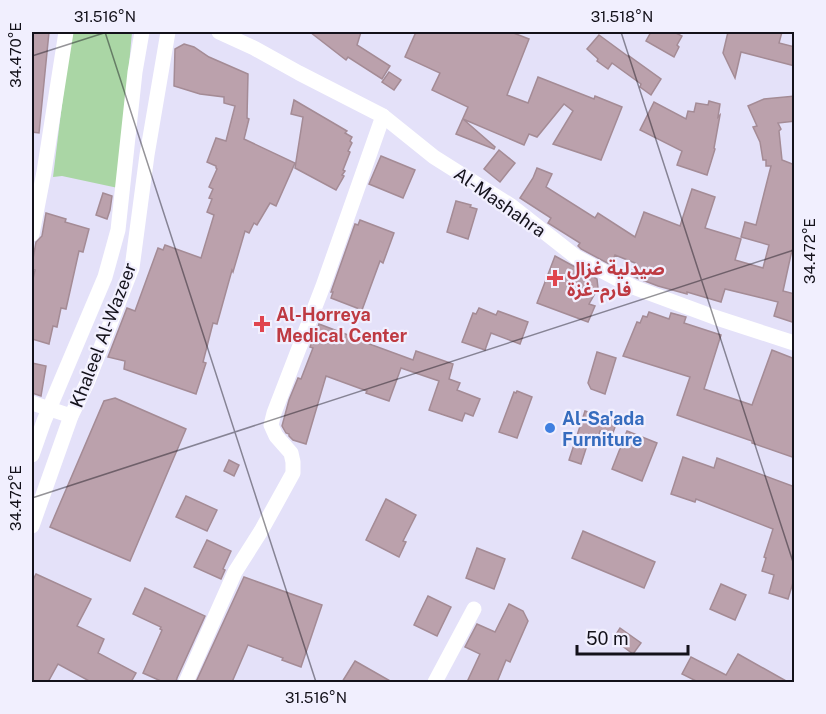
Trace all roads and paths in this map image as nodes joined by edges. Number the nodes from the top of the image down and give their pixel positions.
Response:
1 (66, 32) edge
2 (142, 32) edge
3 (168, 32) edge
4 (219, 32) edge
5 (383, 116) junction
6 (32, 234) edge
7 (795, 343) edge
8 (32, 403) edge
9 (50, 408) junction
10 (71, 416) junction
11 (32, 455) edge
12 (32, 526) edge
13 (474, 609) dead end
14 (186, 682) edge
15 (435, 682) edge

1 - 6 street
2 - 9 street, Khaleel Al-Wazeer
3 - 10 street, Khaleel Al-Wazeer
4 - 5 street, Al-Mashahra
5 - 7 street, Al-Mashahra
5 - 14 street
8 - 9 street
9 - 10 street
9 - 11 street, Khaleel Al-Wazeer
10 - 12 street, Khaleel Al-Wazeer
13 - 15 street

